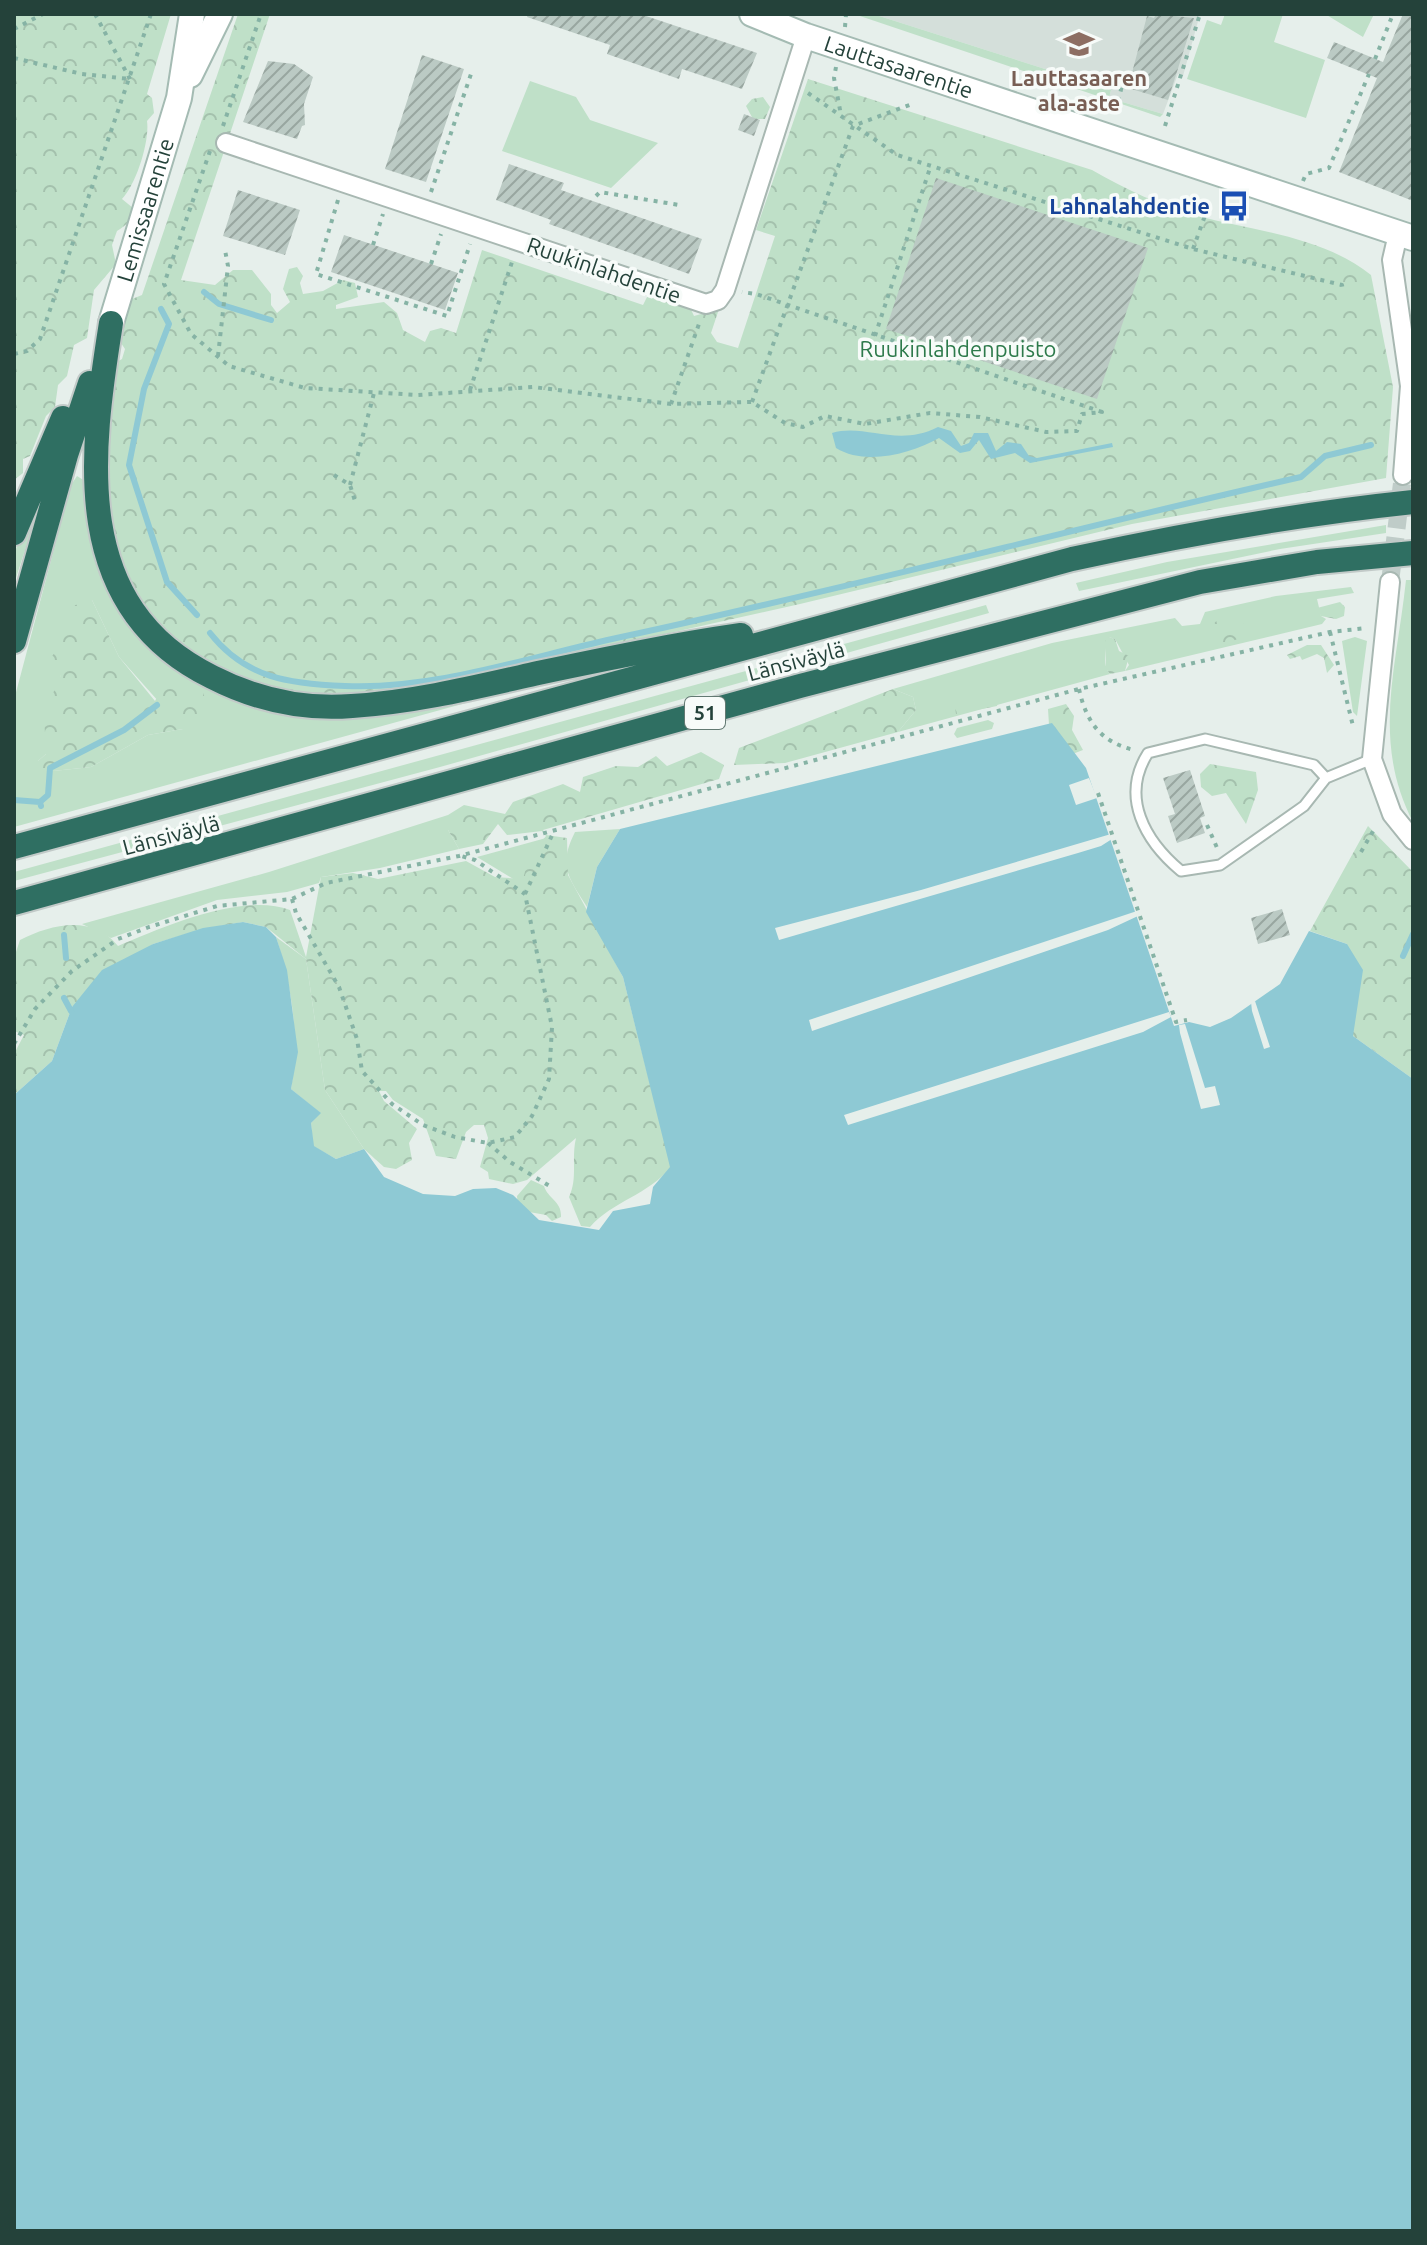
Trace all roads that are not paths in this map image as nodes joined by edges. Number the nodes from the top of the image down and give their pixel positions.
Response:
1 (192, 14) edge
2 (220, 14) edge
3 (752, 14) edge
4 (806, 36) junction
5 (179, 98) junction
6 (222, 141) road end
7 (1406, 236) edge
8 (111, 323) junction
9 (1403, 475) tunnel mouth
10 (1413, 502) edge
11 (14, 533) edge
12 (1413, 553) edge
13 (1390, 582) tunnel mouth
14 (846, 619) junction
15 (14, 641) edge
16 (1372, 759) junction
17 (1326, 778) junction
18 (1413, 840) edge
19 (14, 847) edge
20 (14, 903) edge

1 - 5 main road, Lemissaarentie
2 - 5 main road, Lemissaarentie
3 - 4 main road, Lauttasaarentie
4 - 6 street, Ruukinlahdentie
4 - 7 main road, Lauttasaarentie
5 - 8 main road, Lemissaarentie
7 - 9 street
8 - 11 highway
8 - 14 highway
8 - 15 highway
10 - 14 highway, Länsiväylä / 51
12 - 20 highway, Länsiväylä / 51
13 - 16 street
14 - 19 highway, Länsiväylä / 51
16 - 17 lane
16 - 18 street
17 - 17 lane

